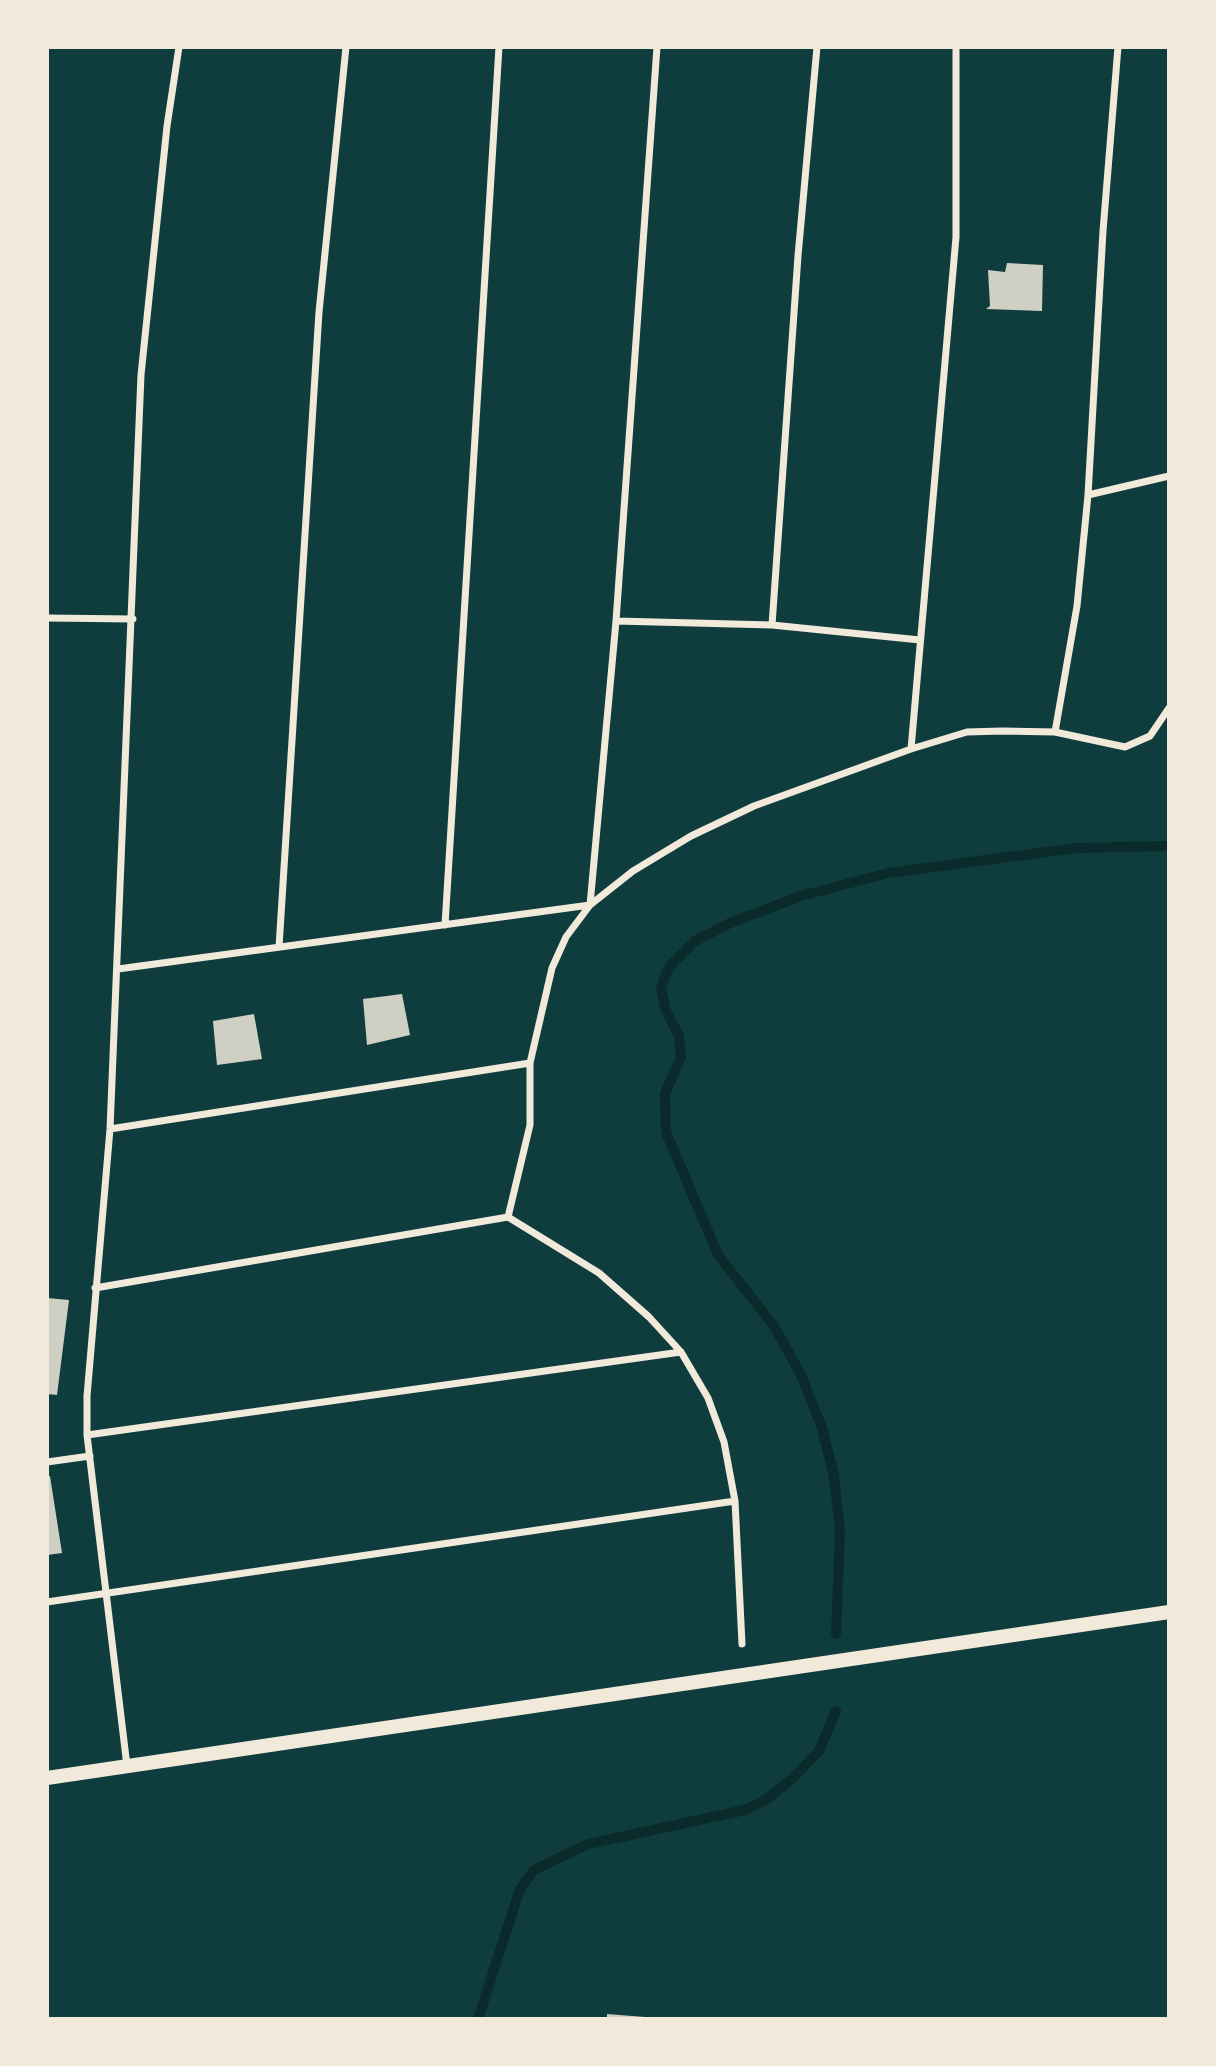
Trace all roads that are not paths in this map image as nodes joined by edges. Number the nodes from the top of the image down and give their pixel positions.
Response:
1 (179, 47) edge
2 (346, 47) edge
3 (499, 47) edge
4 (657, 47) edge
5 (817, 47) edge
6 (956, 47) edge
7 (1118, 47) edge
8 (1169, 476) edge
9 (1088, 495) junction
10 (47, 618) edge
11 (133, 619) junction
12 (616, 621) junction
13 (772, 625) junction
14 (920, 640) junction
15 (1169, 708) edge
16 (1055, 732) junction
17 (912, 749) junction
18 (590, 905) junction
19 (444, 925) junction
20 (279, 947) junction
21 (118, 969) junction
22 (530, 1063) junction
23 (110, 1129) junction
24 (508, 1217) junction
25 (95, 1288) junction
26 (681, 1352) junction
27 (88, 1435) junction
28 (90, 1457) junction
29 (47, 1462) edge
30 (735, 1501) junction
31 (106, 1594) junction
32 (47, 1602) edge
33 (1169, 1612) edge
34 (742, 1644) dead end
35 (127, 1766) junction
36 (47, 1778) edge

1 - 11 street
2 - 20 street
3 - 19 street
4 - 12 street
5 - 13 street
6 - 14 street
7 - 9 street
8 - 9 street
9 - 16 street
10 - 11 street
11 - 21 street
12 - 13 street
12 - 18 street
13 - 14 street
14 - 17 street
15 - 16 street
16 - 17 street
17 - 18 street
18 - 19 street
18 - 22 street
19 - 20 street
20 - 21 street
21 - 23 street
22 - 23 street
22 - 24 street
23 - 25 street
24 - 25 street
24 - 26 street
25 - 27 street
26 - 27 street
26 - 30 street
27 - 28 street
28 - 29 street
28 - 31 street
30 - 31 street
30 - 34 street
31 - 32 street
31 - 35 street
33 - 35 main road
35 - 36 main road

